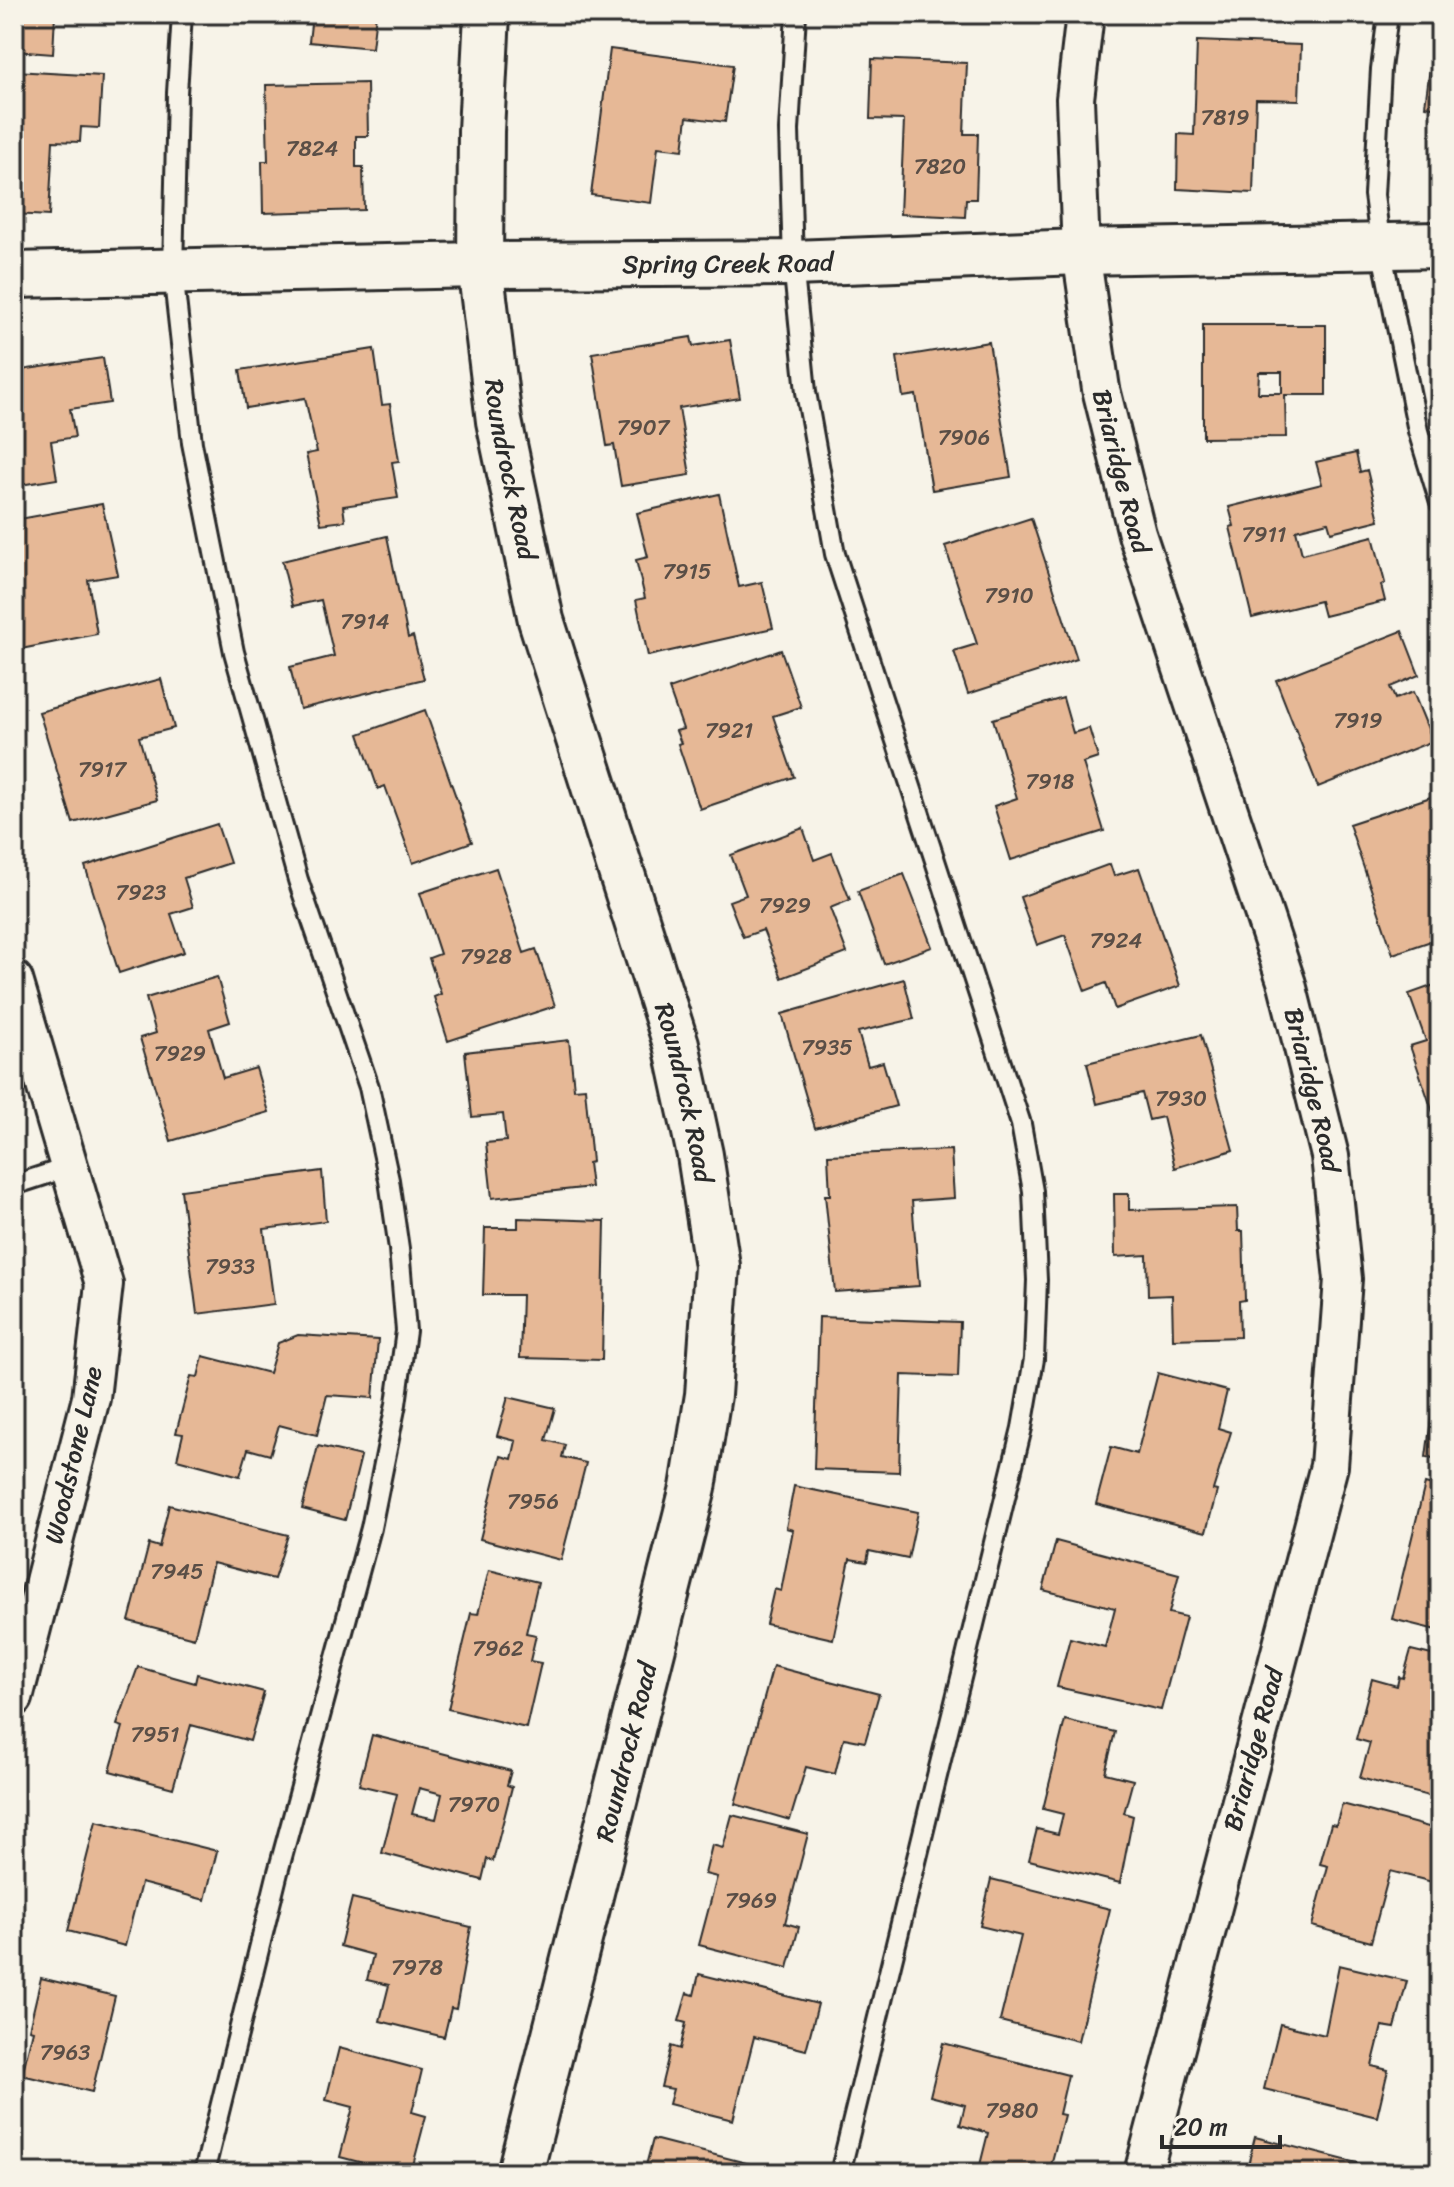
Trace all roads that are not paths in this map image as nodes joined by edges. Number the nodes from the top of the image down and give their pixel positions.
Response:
1 (182, 14) edge
2 (487, 14) edge
3 (796, 14) edge
4 (1085, 14) edge
5 (1388, 14) edge
6 (1440, 245) edge
7 (1381, 248) junction
8 (1081, 252) junction
9 (793, 263) junction
10 (480, 265) junction
11 (173, 272) junction
12 (14, 275) edge
13 (1440, 503) edge
14 (14, 980) edge
15 (69, 1167) junction
16 (14, 1185) edge
17 (14, 1698) edge
18 (204, 2173) edge
19 (520, 2173) edge
20 (840, 2173) edge
21 (1143, 2173) edge

1 - 11 lane
2 - 10 street, Roundrock Road
3 - 9 lane
4 - 8 street, Briaridge Road
5 - 7 lane
6 - 7 street, Spring Creek Road
7 - 8 street, Spring Creek Road
7 - 13 lane
8 - 9 street, Spring Creek Road
8 - 21 street, Briaridge Road
9 - 10 street, Spring Creek Road
9 - 20 lane
10 - 11 street, Spring Creek Road
10 - 19 street, Roundrock Road
11 - 12 street, Spring Creek Road
11 - 18 lane
14 - 15 street, Woodstone Lane
15 - 16 lane
15 - 17 street, Woodstone Lane

